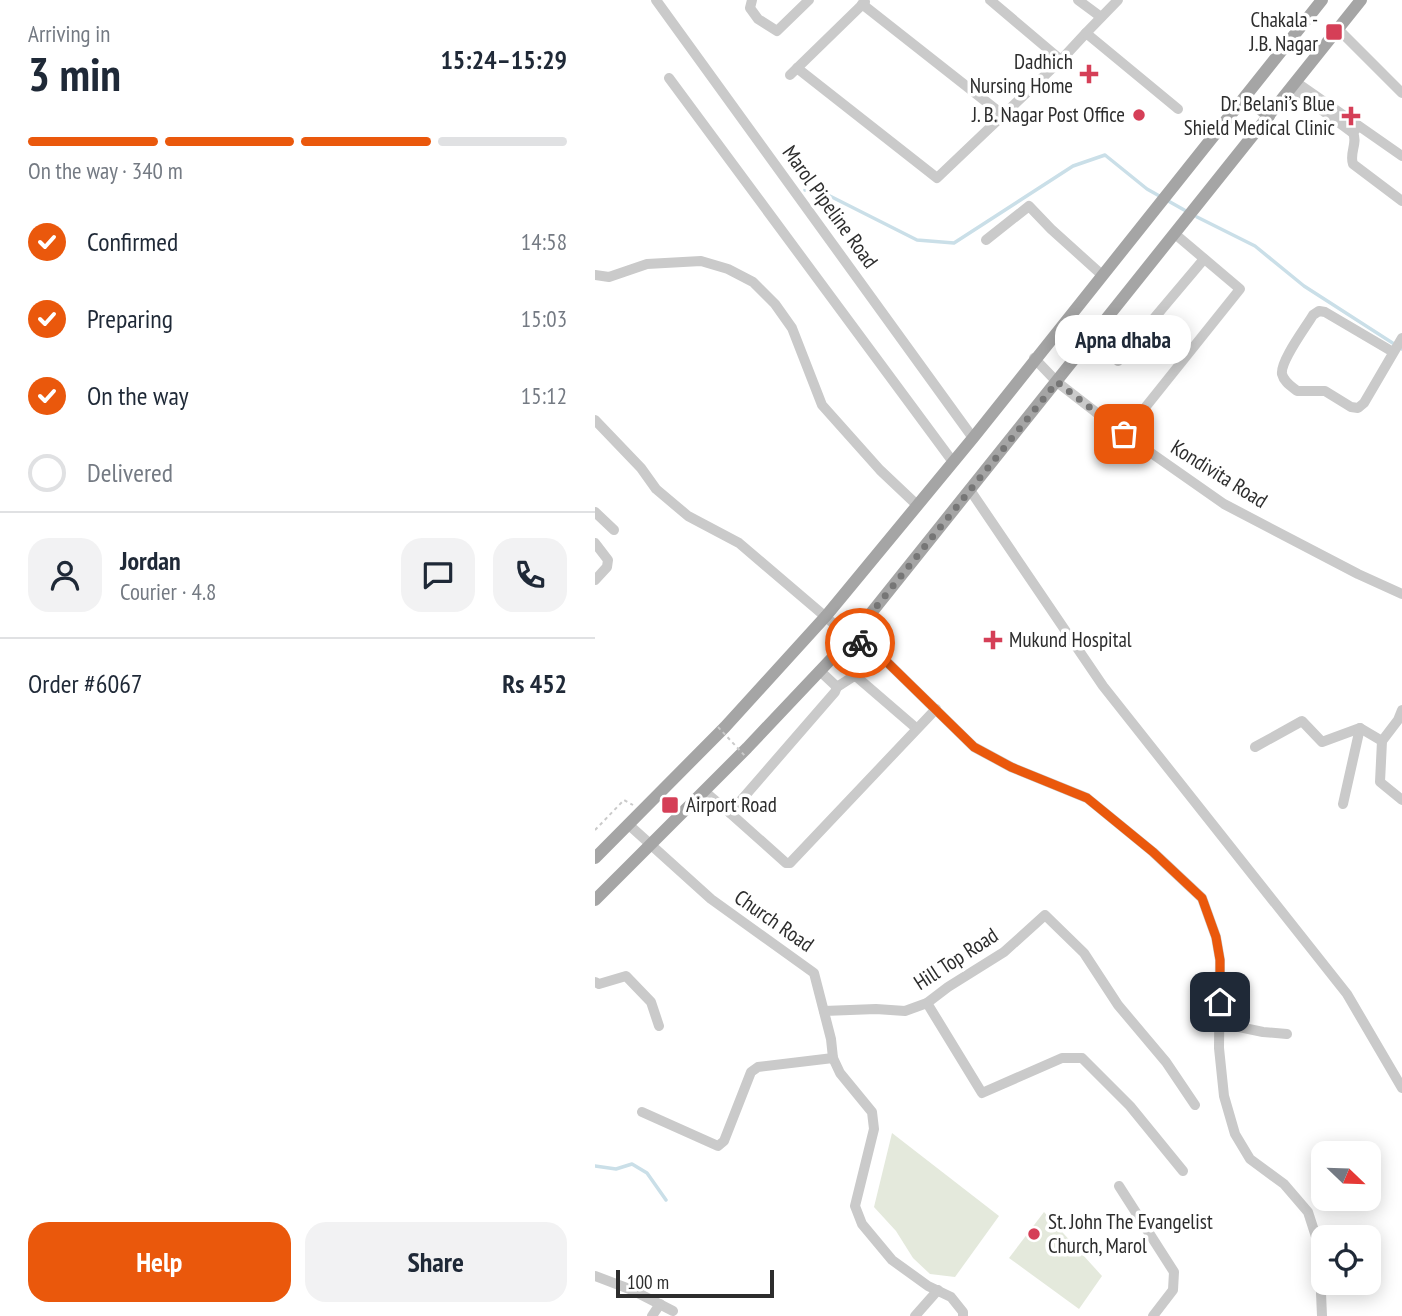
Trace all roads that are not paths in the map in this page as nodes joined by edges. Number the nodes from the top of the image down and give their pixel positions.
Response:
1 (656, 0) edge
2 (752, 0) edge
3 (809, 0) edge
4 (990, 0) edge
5 (1077, 0) edge
6 (1118, 0) edge
7 (1322, 0) edge
8 (1361, 0) edge
9 (865, 2) edge
10 (1101, 17) junction
11 (1338, 29) junction
12 (1086, 33) junction
13 (1061, 61) junction
14 (669, 78) dead end
15 (1294, 84) junction
16 (1402, 93) edge
17 (1246, 98) junction
18 (1178, 109) dead end
19 (1003, 115) junction
20 (1269, 116) junction
21 (1356, 129) junction
22 (1402, 156) edge
23 (1402, 201) edge
24 (1175, 234) junction
25 (986, 240) dead end
26 (1204, 259) junction
27 (595, 275) edge
28 (1103, 275) junction
29 (1399, 344) edge
30 (1034, 358) junction
31 (1118, 361) dead end
32 (1057, 382) junction
33 (595, 420) edge
34 (1124, 434) junction
35 (973, 438) junction
36 (953, 462) junction
37 (971, 489) junction
38 (918, 505) junction
39 (595, 512) edge
40 (614, 530) dead end
41 (595, 543) edge
42 (595, 580) edge
43 (1402, 594) edge
44 (825, 615) junction
45 (852, 637) junction
46 (820, 671) junction
47 (837, 687) junction
48 (936, 709) junction
49 (1402, 710) edge
50 (916, 728) junction
51 (1360, 729) junction
52 (1382, 741) junction
53 (1255, 747) dead end
54 (704, 791) junction
55 (1402, 800) edge
56 (1343, 804) dead end
57 (730, 813) junction
58 (629, 824) junction
59 (650, 845) junction
60 (595, 858) edge
61 (595, 900) edge
62 (595, 982) edge
63 (927, 1003) junction
64 (824, 1011) junction
65 (1220, 1023) junction
66 (659, 1026) dead end
67 (1287, 1034) dead end
68 (834, 1058) junction
69 (1402, 1088) edge
70 (1195, 1105) dead end
71 (642, 1112) dead end
72 (1183, 1171) dead end
73 (1119, 1186) dead end
74 (595, 1276) edge
75 (937, 1290) junction
76 (660, 1304) junction
77 (673, 1311) dead end
78 (652, 1316) edge
79 (915, 1316) edge
80 (963, 1316) edge
81 (1153, 1316) edge
82 (1322, 1316) edge

1 - 35 street, Marol Pipeline Road
2 - 3 street
4 - 13 street
5 - 10 street
6 - 10 street
7 - 17 main road
8 - 11 main road
9 - 19 street
9 - 19 street
10 - 12 street
11 - 15 main road
11 - 16 street
12 - 13 street
12 - 18 street
13 - 19 street
14 - 36 street
15 - 20 main road
15 - 21 street
17 - 20 main road
17 - 28 main road
20 - 24 main road
21 - 22 street
21 - 23 street
24 - 26 street
24 - 32 main road
25 - 28 street
26 - 31 street
26 - 34 street
27 - 38 street
28 - 30 main road
29 - 29 street
30 - 32 street, Kondivita Road
30 - 35 main road
32 - 34 street, Kondivita Road
32 - 37 main road
33 - 44 street
34 - 43 street, Kondivita Road
35 - 36 main road
36 - 38 main road
37 - 45 main road
37 - 69 street
38 - 44 main road
39 - 40 street
41 - 42 street
44 - 45 street
44 - 58 main road
45 - 46 main road
45 - 48 street
46 - 47 street
46 - 54 main road
47 - 50 street
47 - 57 street
48 - 50 street
48 - 65 street
49 - 52 street
50 - 57 street
51 - 52 street
51 - 53 street
51 - 56 street
52 - 55 street
54 - 57 street
54 - 59 main road
58 - 59 street, Church Road
58 - 60 main road
59 - 61 main road
59 - 64 street, Church Road
62 - 66 street
63 - 64 street, Hill Top Road
63 - 70 street, Hill Top Road
63 - 72 street
64 - 68 street, Church Road
65 - 67 street
65 - 82 street
68 - 71 street
68 - 75 street, Church Road
73 - 81 street
74 - 76 street
75 - 79 street
75 - 80 street, Church Road
76 - 77 street
76 - 78 street

